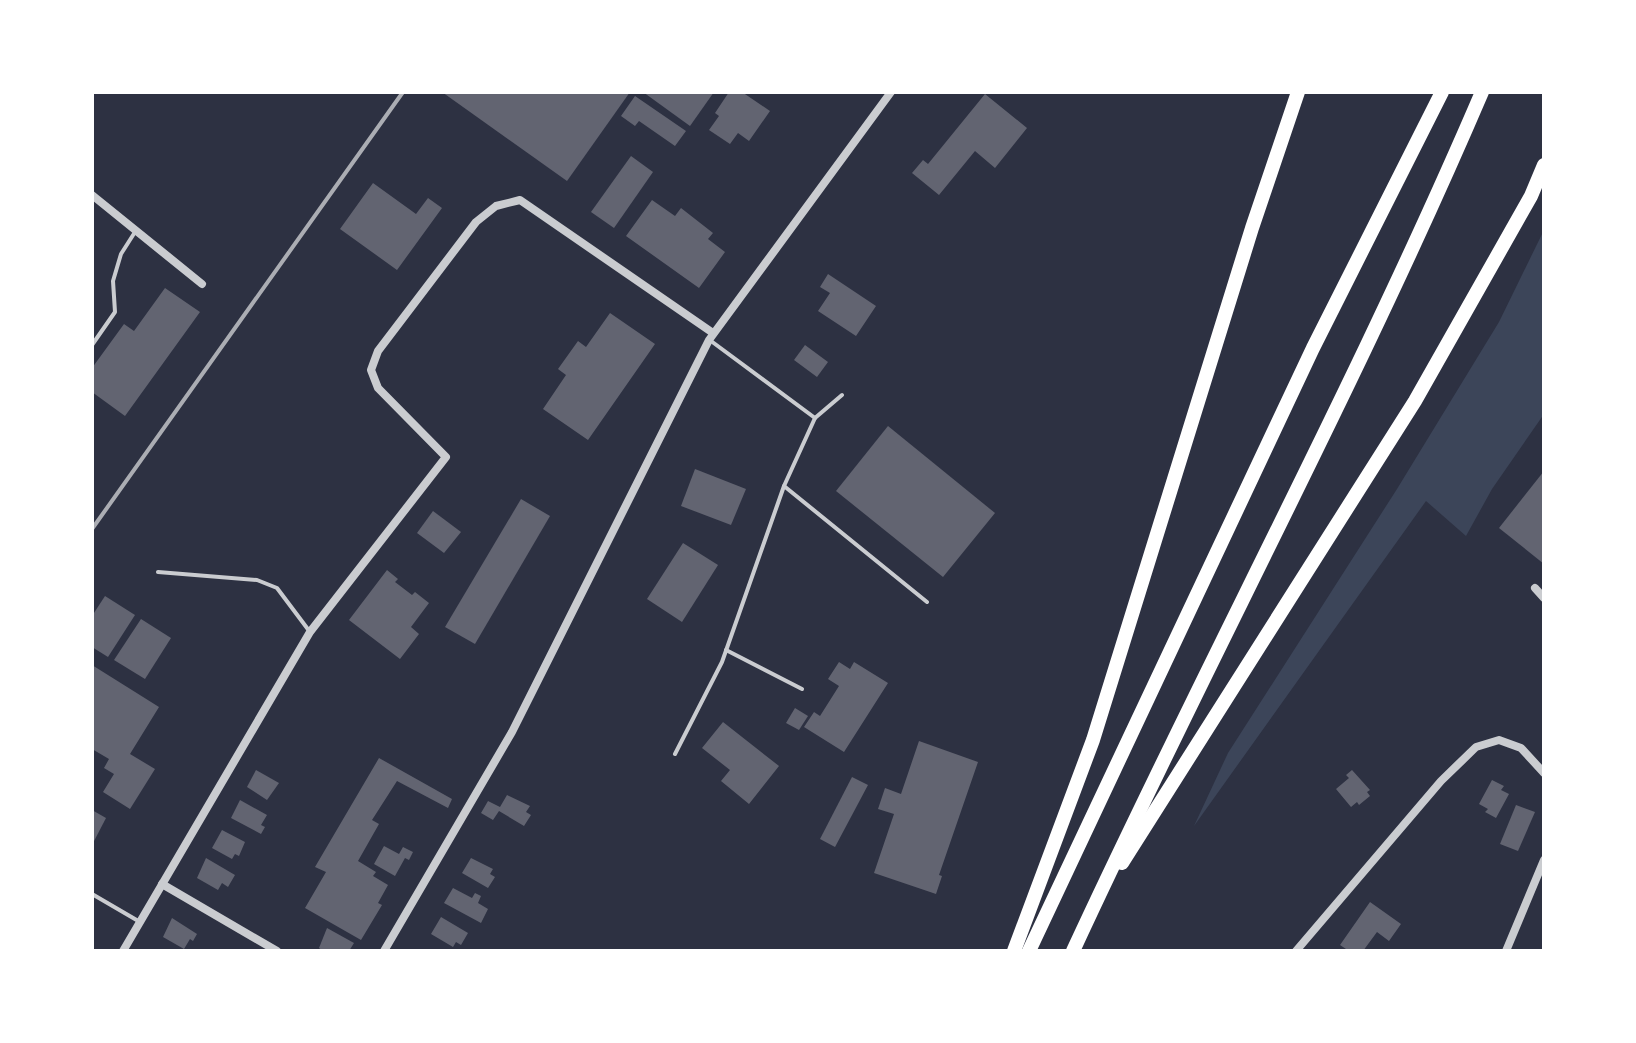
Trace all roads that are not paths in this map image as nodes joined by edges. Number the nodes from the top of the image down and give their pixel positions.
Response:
1 (891, 92) edge
2 (1298, 92) edge
3 (1442, 92) edge
4 (1482, 92) edge
5 (1544, 165) edge
6 (92, 195) edge
7 (136, 230) junction
8 (202, 284) dead end
9 (711, 336) junction
10 (92, 345) edge
11 (842, 395) dead end
12 (815, 418) junction
13 (784, 486) junction
14 (158, 572) dead end
15 (1535, 588) dead end
16 (1544, 598) edge
17 (927, 602) dead end
18 (310, 632) junction
19 (726, 650) junction
20 (802, 689) dead end
21 (675, 754) dead end
22 (1544, 773) edge
23 (1544, 860) edge
24 (162, 884) junction
25 (92, 894) edge
26 (1090, 914) junction
27 (140, 922) junction
28 (123, 951) edge
29 (277, 951) edge
30 (384, 951) edge
31 (1014, 951) edge
32 (1029, 951) edge
33 (1073, 951) edge
34 (1296, 951) edge
35 (1506, 951) edge

1 - 9 street
2 - 31 highway
3 - 32 highway
4 - 26 highway
5 - 26 highway
6 - 7 street
7 - 8 street
7 - 10 lane
9 - 12 lane
9 - 18 street
9 - 30 street
11 - 12 lane
12 - 13 lane
13 - 17 lane
13 - 19 lane
14 - 18 lane
15 - 16 street
18 - 24 street
19 - 20 lane
19 - 21 lane
22 - 34 street
23 - 35 street
24 - 27 street
24 - 29 street
25 - 27 lane
26 - 33 highway
27 - 28 street

